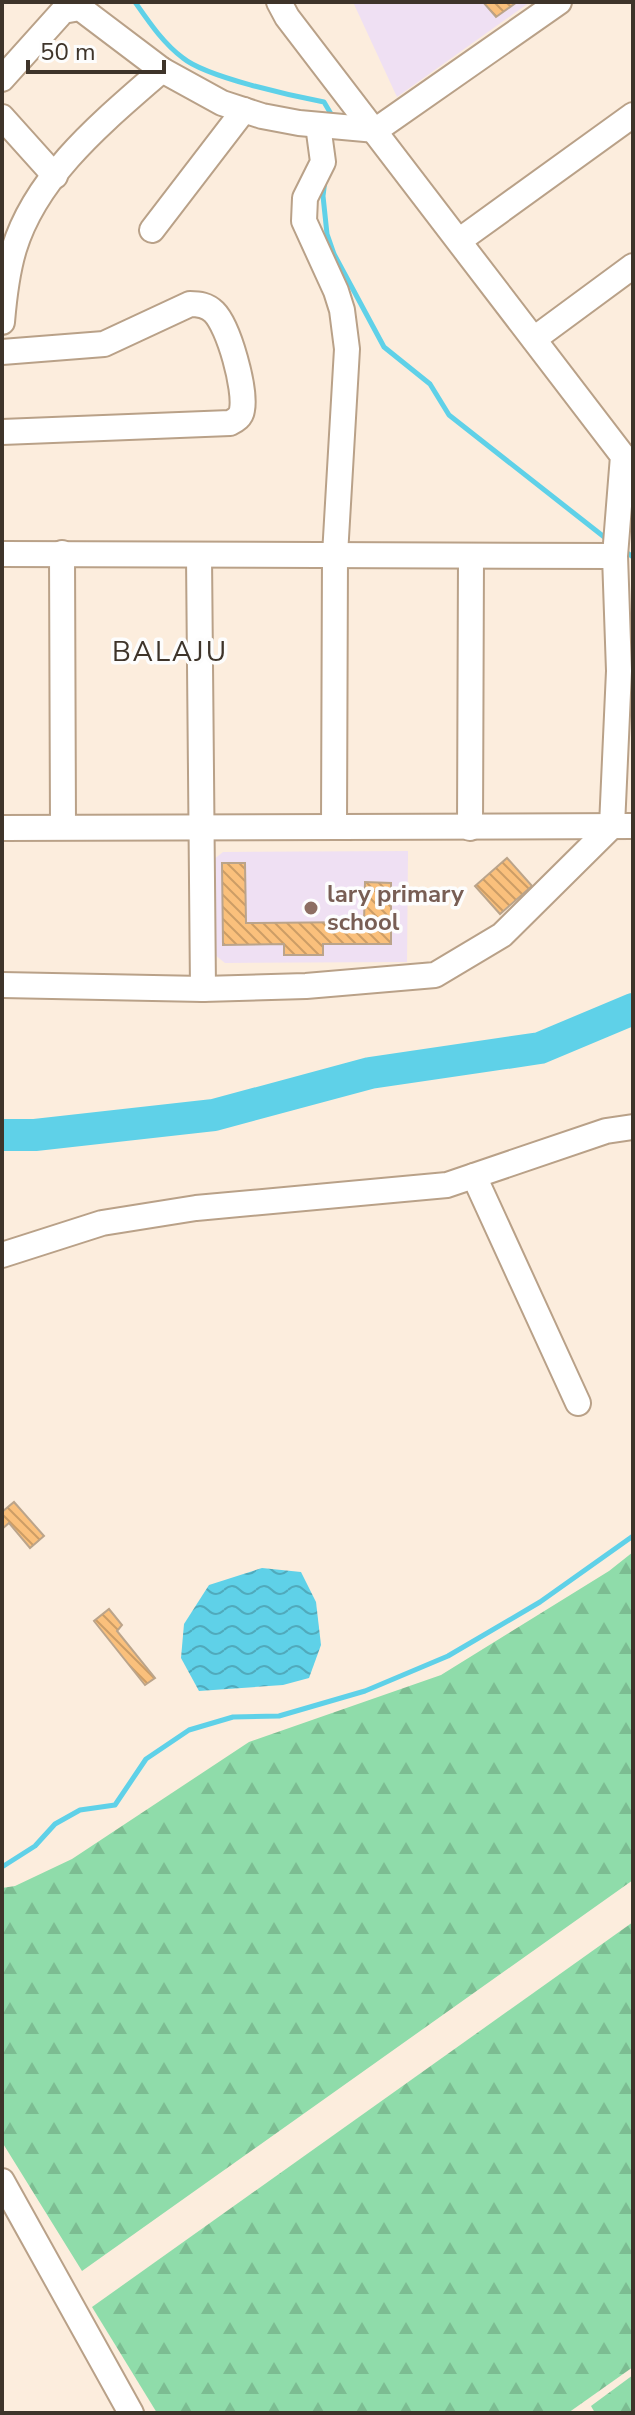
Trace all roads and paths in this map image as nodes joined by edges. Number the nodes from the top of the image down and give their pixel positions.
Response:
1 (279, 2) edge
2 (559, 2) edge
3 (162, 70) junction
4 (2, 79) edge
5 (244, 110) junction
6 (633, 115) edge
7 (2, 117) edge
8 (318, 125) junction
9 (376, 130) junction
10 (55, 176) junction
11 (152, 230) dead end
12 (460, 240) junction
13 (633, 266) edge
14 (2, 322) edge
15 (534, 339) junction
16 (2, 352) edge
17 (2, 432) edge
18 (628, 453) edge
19 (626, 520) edge
20 (62, 553) junction
21 (2, 554) edge
22 (335, 555) junction
23 (199, 556) junction
24 (471, 556) junction
25 (615, 556) junction
26 (626, 663) edge
27 (625, 726) edge
28 (622, 826) edge
29 (63, 827) junction
30 (202, 827) junction
31 (334, 827) junction
32 (2, 828) edge
33 (470, 828) junction
34 (2, 985) edge
35 (203, 989) junction
36 (633, 1127) edge
37 (474, 1176) junction
38 (2, 1255) edge
39 (578, 1403) dead end
40 (2, 2181) edge
41 (131, 2413) edge

1 - 9 street
2 - 9 street
3 - 4 street
3 - 5 street
3 - 10 street
5 - 8 street
5 - 11 street
6 - 12 street
7 - 10 street
8 - 9 street
8 - 22 street
9 - 12 street
10 - 14 street
12 - 15 street
13 - 15 street
15 - 18 street
16 - 17 street
18 - 19 street
19 - 25 street
20 - 21 street
20 - 23 street
20 - 29 street
22 - 23 street
22 - 24 street
22 - 31 street
23 - 30 street
24 - 25 street
24 - 33 street
25 - 26 street
26 - 27 street
27 - 28 street
28 - 33 street
28 - 35 street
29 - 30 street
29 - 32 street
30 - 31 street
30 - 35 street
31 - 33 street
34 - 35 street
36 - 37 street
37 - 38 street
37 - 39 street
40 - 41 street

